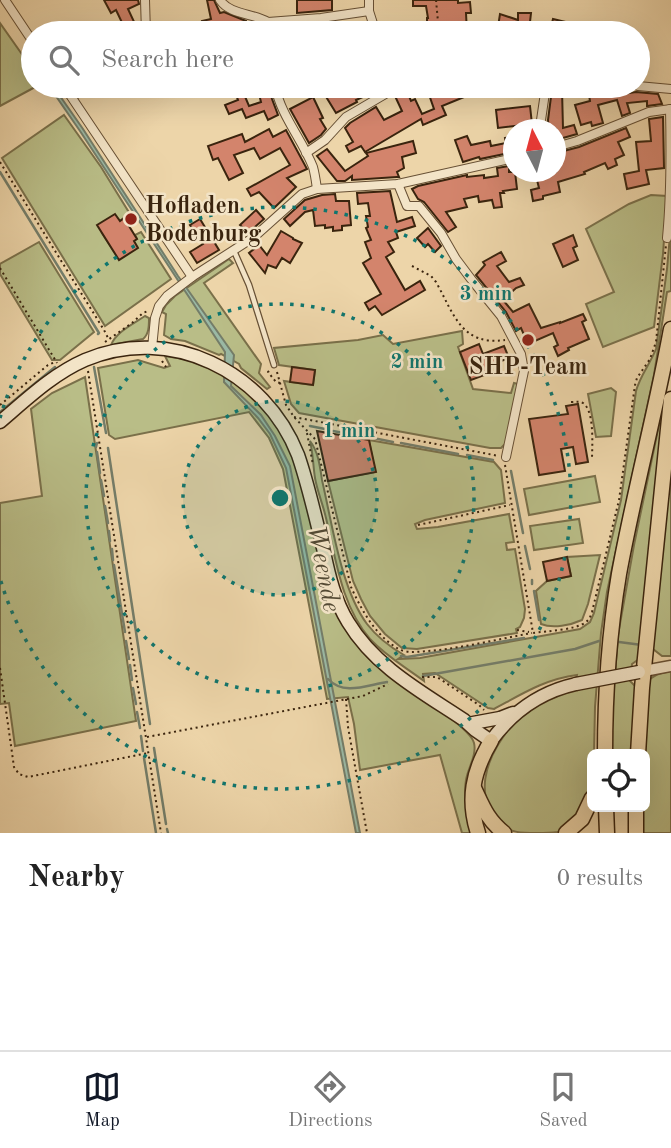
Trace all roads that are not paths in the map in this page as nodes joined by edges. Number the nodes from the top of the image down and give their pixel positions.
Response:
1 (5, 0) edge
2 (145, 0) edge
3 (220, 0) edge
4 (369, 0) edge
5 (369, 11) junction
6 (146, 21) edge
7 (266, 21) edge
8 (281, 21) edge
9 (372, 21) edge
10 (21, 24) edge
11 (650, 87) edge
12 (671, 89) edge
13 (73, 98) edge
14 (278, 98) edge
15 (378, 98) edge
16 (544, 98) edge
17 (670, 109) edge
18 (541, 119) edge
19 (566, 144) edge
20 (306, 153) junction
21 (503, 160) edge
22 (398, 184) junction
23 (317, 189) junction
24 (667, 238) road end
25 (233, 250) junction
26 (190, 279) junction
27 (671, 329) edge
28 (152, 348) junction
29 (274, 365) road end
30 (671, 399) edge
31 (0, 422) edge
32 (506, 457) road end
33 (670, 666) edge
34 (642, 671) junction
35 (517, 712) junction
36 (471, 718) junction
37 (492, 739) junction
38 (605, 749) edge
39 (638, 749) edge
40 (473, 786) junction
41 (587, 808) edge
42 (606, 812) edge
43 (636, 812) edge
44 (478, 833) edge
45 (504, 833) edge
46 (566, 833) edge
47 (607, 833) edge
48 (636, 833) edge

1 - 10 street
2 - 6 street
3 - 7 street
4 - 5 street
5 - 8 street
5 - 9 street
11 - 12 street
13 - 26 street
14 - 20 street
15 - 20 street
16 - 18 street
17 - 19 street
17 - 24 street
20 - 23 street
21 - 22 street
22 - 23 street
22 - 32 street
23 - 25 street
25 - 26 street
25 - 29 lane
26 - 28 street
27 - 38 highway
28 - 31 main road
28 - 36 main road
30 - 34 highway
33 - 34 street
34 - 35 main road, bridge
34 - 39 highway
35 - 36 main road
35 - 37 main road
36 - 37 main road
37 - 40 highway
40 - 44 highway
40 - 45 highway
41 - 46 highway
42 - 47 highway
43 - 48 highway

